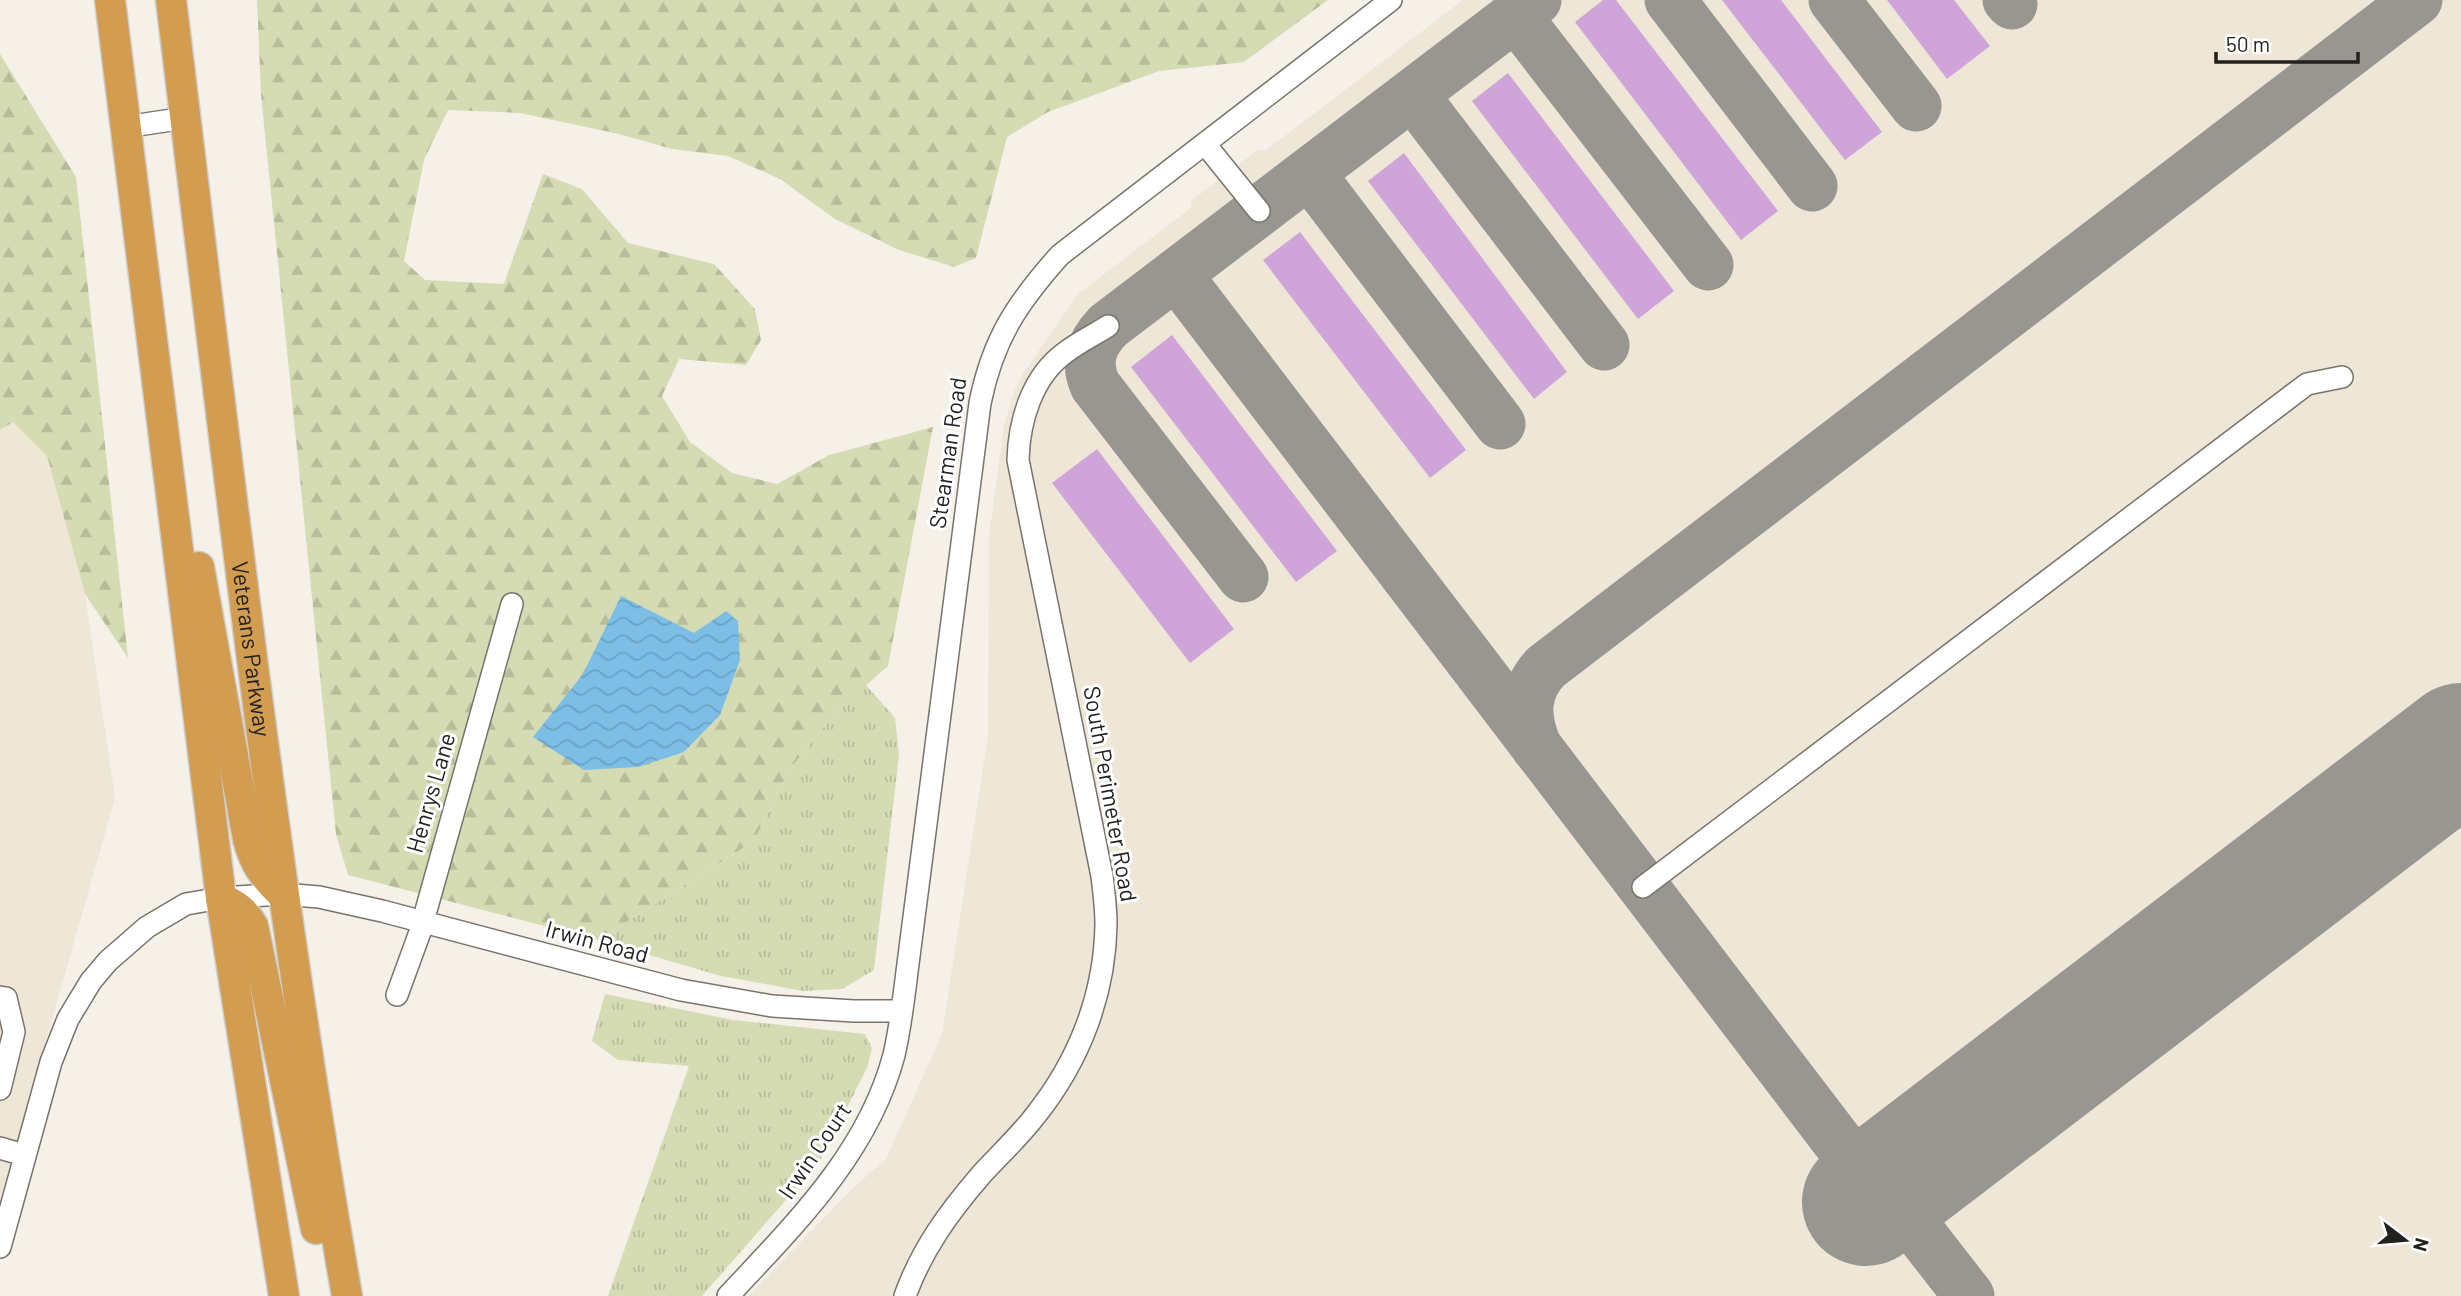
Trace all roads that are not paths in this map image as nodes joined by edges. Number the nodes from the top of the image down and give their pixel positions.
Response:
1 (110, 0) edge
2 (171, 0) edge
3 (1391, 0) edge
4 (185, 118) junction
5 (125, 127) junction
6 (1205, 144) junction
7 (1259, 211) dead end
8 (1108, 326) dead end
9 (2342, 377) dead end
10 (158, 390) junction
11 (512, 604) dead end
12 (1643, 887) dead end
13 (282, 894) junction
14 (221, 898) junction
15 (422, 921) junction
16 (397, 995) dead end
17 (0, 997) edge
18 (902, 1011) junction
19 (0, 1089) edge
20 (0, 1148) edge
21 (24, 1155) junction
22 (0, 1247) edge
23 (278, 1263) junction
24 (274, 1296) edge
25 (284, 1296) edge
26 (330, 1296) edge
27 (347, 1296) edge
28 (728, 1296) edge
29 (905, 1296) edge

1 - 5 highway
2 - 4 highway, Veterans Parkway
3 - 6 street, Stearman Road
4 - 5 street
4 - 13 highway, Veterans Parkway
5 - 10 highway
6 - 7 street
6 - 18 street, Stearman Road
8 - 29 street, South Perimeter Road
9 - 12 street
10 - 13 highway
10 - 14 highway
11 - 15 street, Henrys Lane
13 - 14 street, Irwin Road
13 - 15 street, Irwin Road
13 - 27 highway, Veterans Parkway
14 - 21 street, Irwin Road
14 - 23 highway
14 - 26 highway
15 - 16 street, Henrys Lane
15 - 18 street, Irwin Road
17 - 19 street
18 - 28 street, Irwin Court
20 - 21 street
21 - 22 street, Irwin Road
23 - 24 highway
23 - 25 highway

